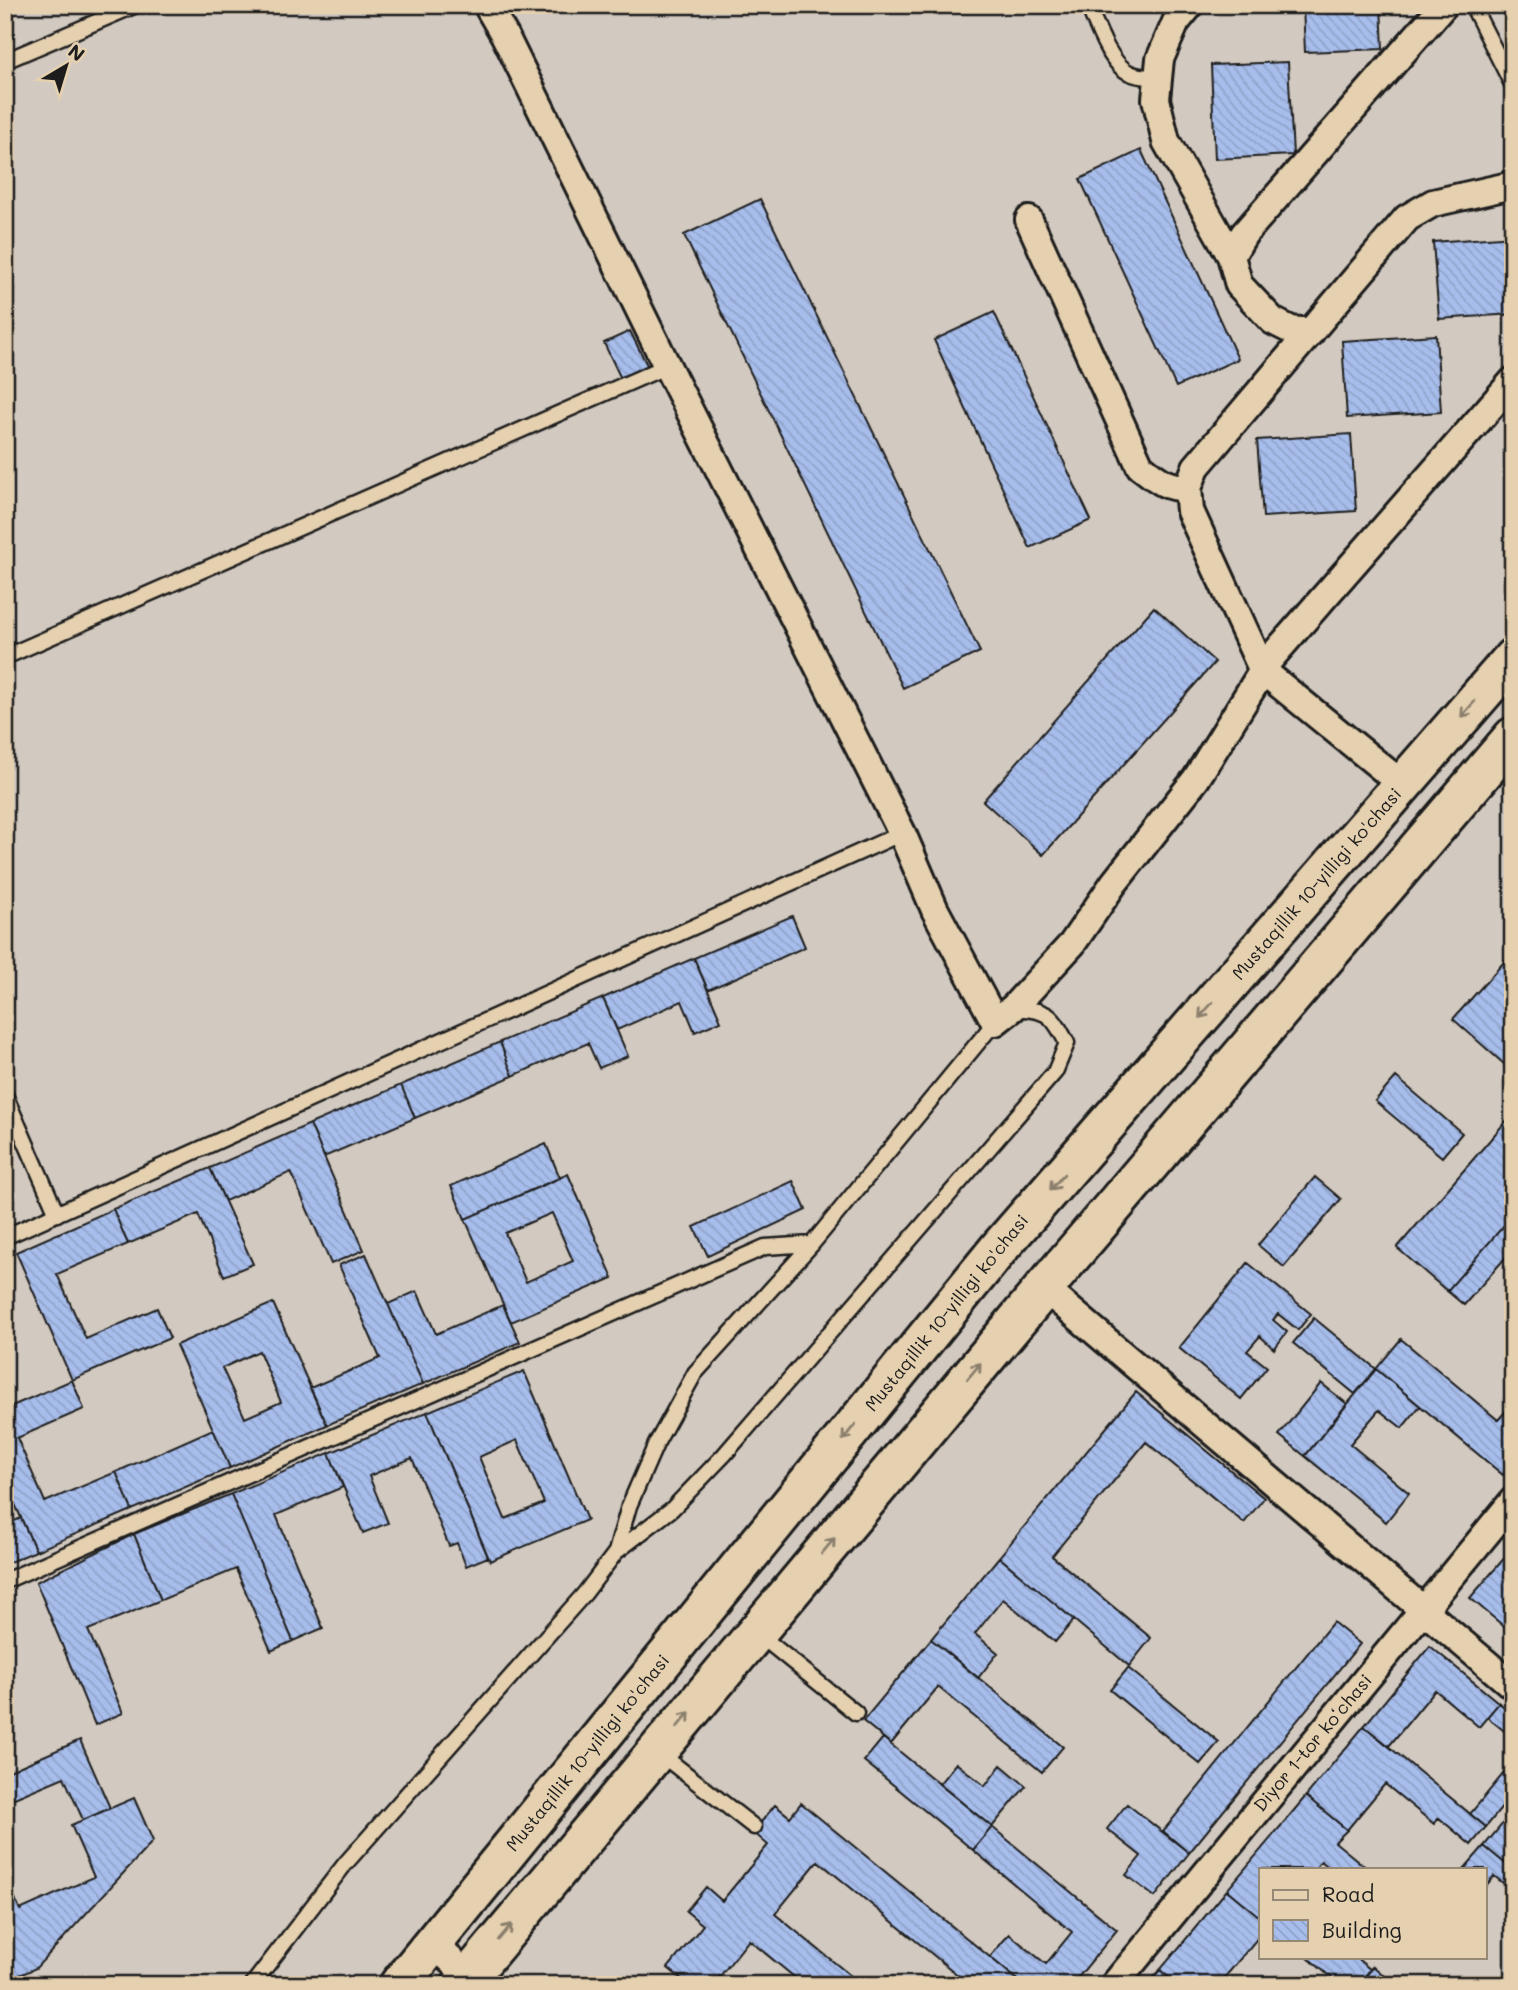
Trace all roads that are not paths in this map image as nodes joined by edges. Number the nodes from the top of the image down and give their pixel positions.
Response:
1 (136, 5) edge
2 (487, 5) edge
3 (1088, 5) edge
4 (1189, 5) edge
5 (1444, 5) edge
6 (1472, 5) edge
7 (5, 61) edge
8 (1158, 78) junction
9 (1513, 86) edge
10 (1513, 185) edge
11 (1029, 220) dead end
12 (1231, 256) junction
13 (1311, 332) junction
14 (667, 366) junction
15 (1513, 380) edge
16 (1188, 488) junction
17 (5, 657) edge
18 (1513, 658) edge
19 (1263, 671) junction
20 (1513, 737) edge
21 (1403, 785) junction
22 (902, 833) junction
23 (1004, 1015) junction
24 (5, 1095) edge
25 (57, 1214) junction
26 (5, 1237) edge
27 (812, 1244) junction
28 (1044, 1288) junction
29 (1513, 1501) edge
30 (616, 1552) junction
31 (5, 1581) edge
32 (1423, 1610) junction
33 (756, 1632) junction
34 (1513, 1686) edge
35 (856, 1713) dead end
36 (657, 1751) junction
37 (754, 1827) dead end
38 (433, 1944) junction
39 (470, 1982) edge
40 (252, 1985) edge
41 (399, 1985) edge
42 (1114, 1985) edge

1 - 7 lane
2 - 14 street
3 - 8 lane
4 - 8 street
5 - 12 street
6 - 9 lane
8 - 12 street
10 - 13 street
11 - 16 street
12 - 13 street
13 - 16 street
14 - 17 lane
14 - 22 street
15 - 19 street
16 - 19 street
18 -> 21 main road, Mustaqillik 10-yilligi ko'chasi
19 - 21 street
19 - 23 street
20 - 28 main road
21 -> 38 main road, Mustaqillik 10-yilligi ko'chasi
22 - 23 street
22 - 25 lane
23 - 27 lane
23 - 30 lane
24 - 25 lane
25 - 26 lane
27 - 30 lane
27 - 31 lane
28 - 32 street
33 -> 28 main road
29 - 32 street, Diyor 1-tor koʻchasi
30 - 40 lane
32 - 34 street
32 - 42 street, Diyor 1-tor koʻchasi
33 - 35 lane
36 -> 33 main road
36 - 37 lane
39 -> 36 main road
38 - 39 street
38 - 41 main road, Mustaqillik 10-yilligi ko'chasi

